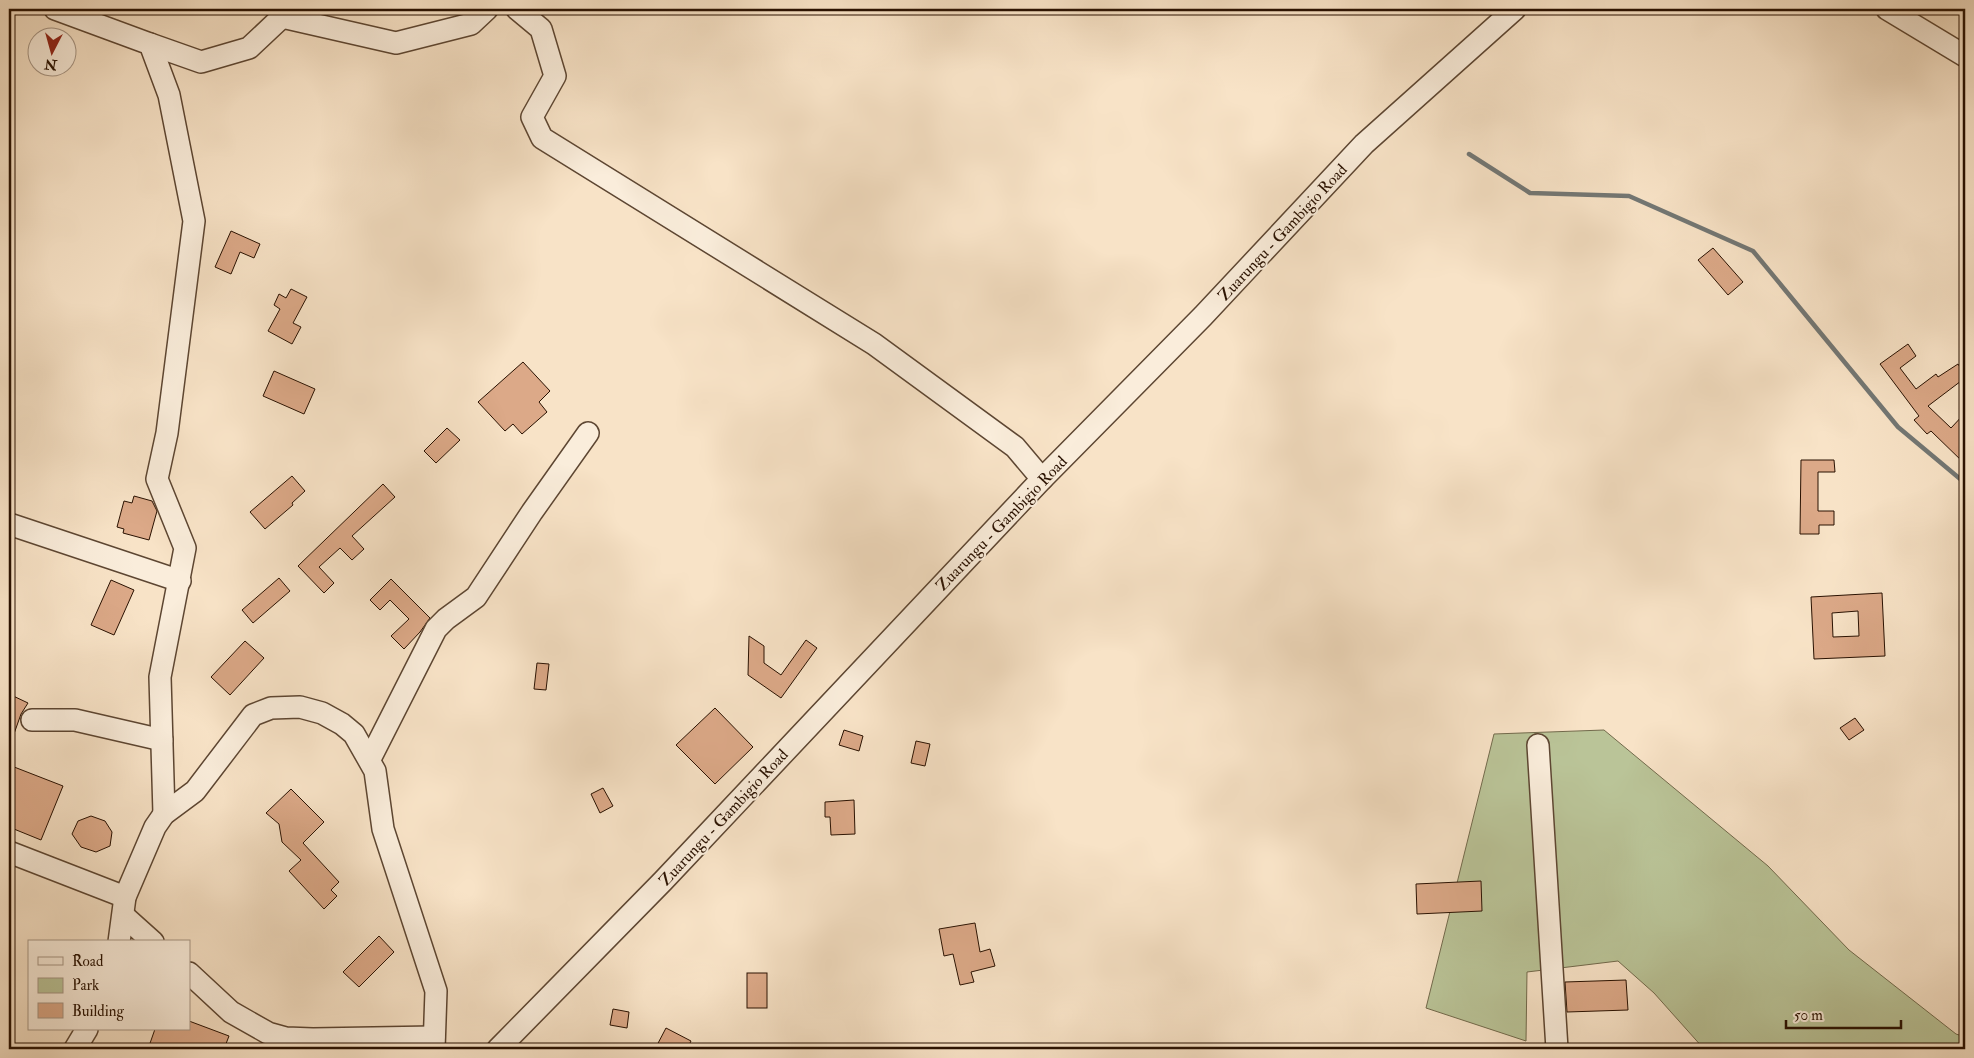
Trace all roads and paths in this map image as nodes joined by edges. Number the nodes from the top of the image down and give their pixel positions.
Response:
1 (55, 9) edge
2 (487, 9) edge
3 (517, 9) edge
4 (1516, 9) edge
5 (1887, 9) edge
6 (282, 13) edge
7 (541, 19) edge
8 (150, 44) junction
9 (1965, 56) edge
10 (588, 433) dead end
11 (1042, 479) junction
12 (9, 524) edge
13 (180, 580) junction
14 (32, 720) dead end
15 (162, 740) junction
16 (1538, 745) dead end
17 (370, 759) junction
18 (164, 814) junction
19 (9, 852) edge
20 (124, 906) junction
21 (119, 940) edge
22 (151, 940) edge
23 (190, 974) edge
24 (86, 1030) edge
25 (434, 1043) edge
26 (75, 1049) edge
27 (498, 1049) edge
28 (1557, 1049) edge

1 - 8 street
2 - 6 street
3 - 7 street
4 - 11 street, Zuarungu - Gambigio Road
5 - 9 street
6 - 8 street
7 - 11 street
8 - 13 street
10 - 17 street
11 - 27 street, Zuarungu - Gambigio Road
12 - 13 street
13 - 15 street
14 - 15 street
15 - 18 street
16 - 28 street
17 - 18 street
17 - 25 street
18 - 20 street
19 - 20 street
20 - 21 street
20 - 22 street
23 - 25 street
24 - 26 street

